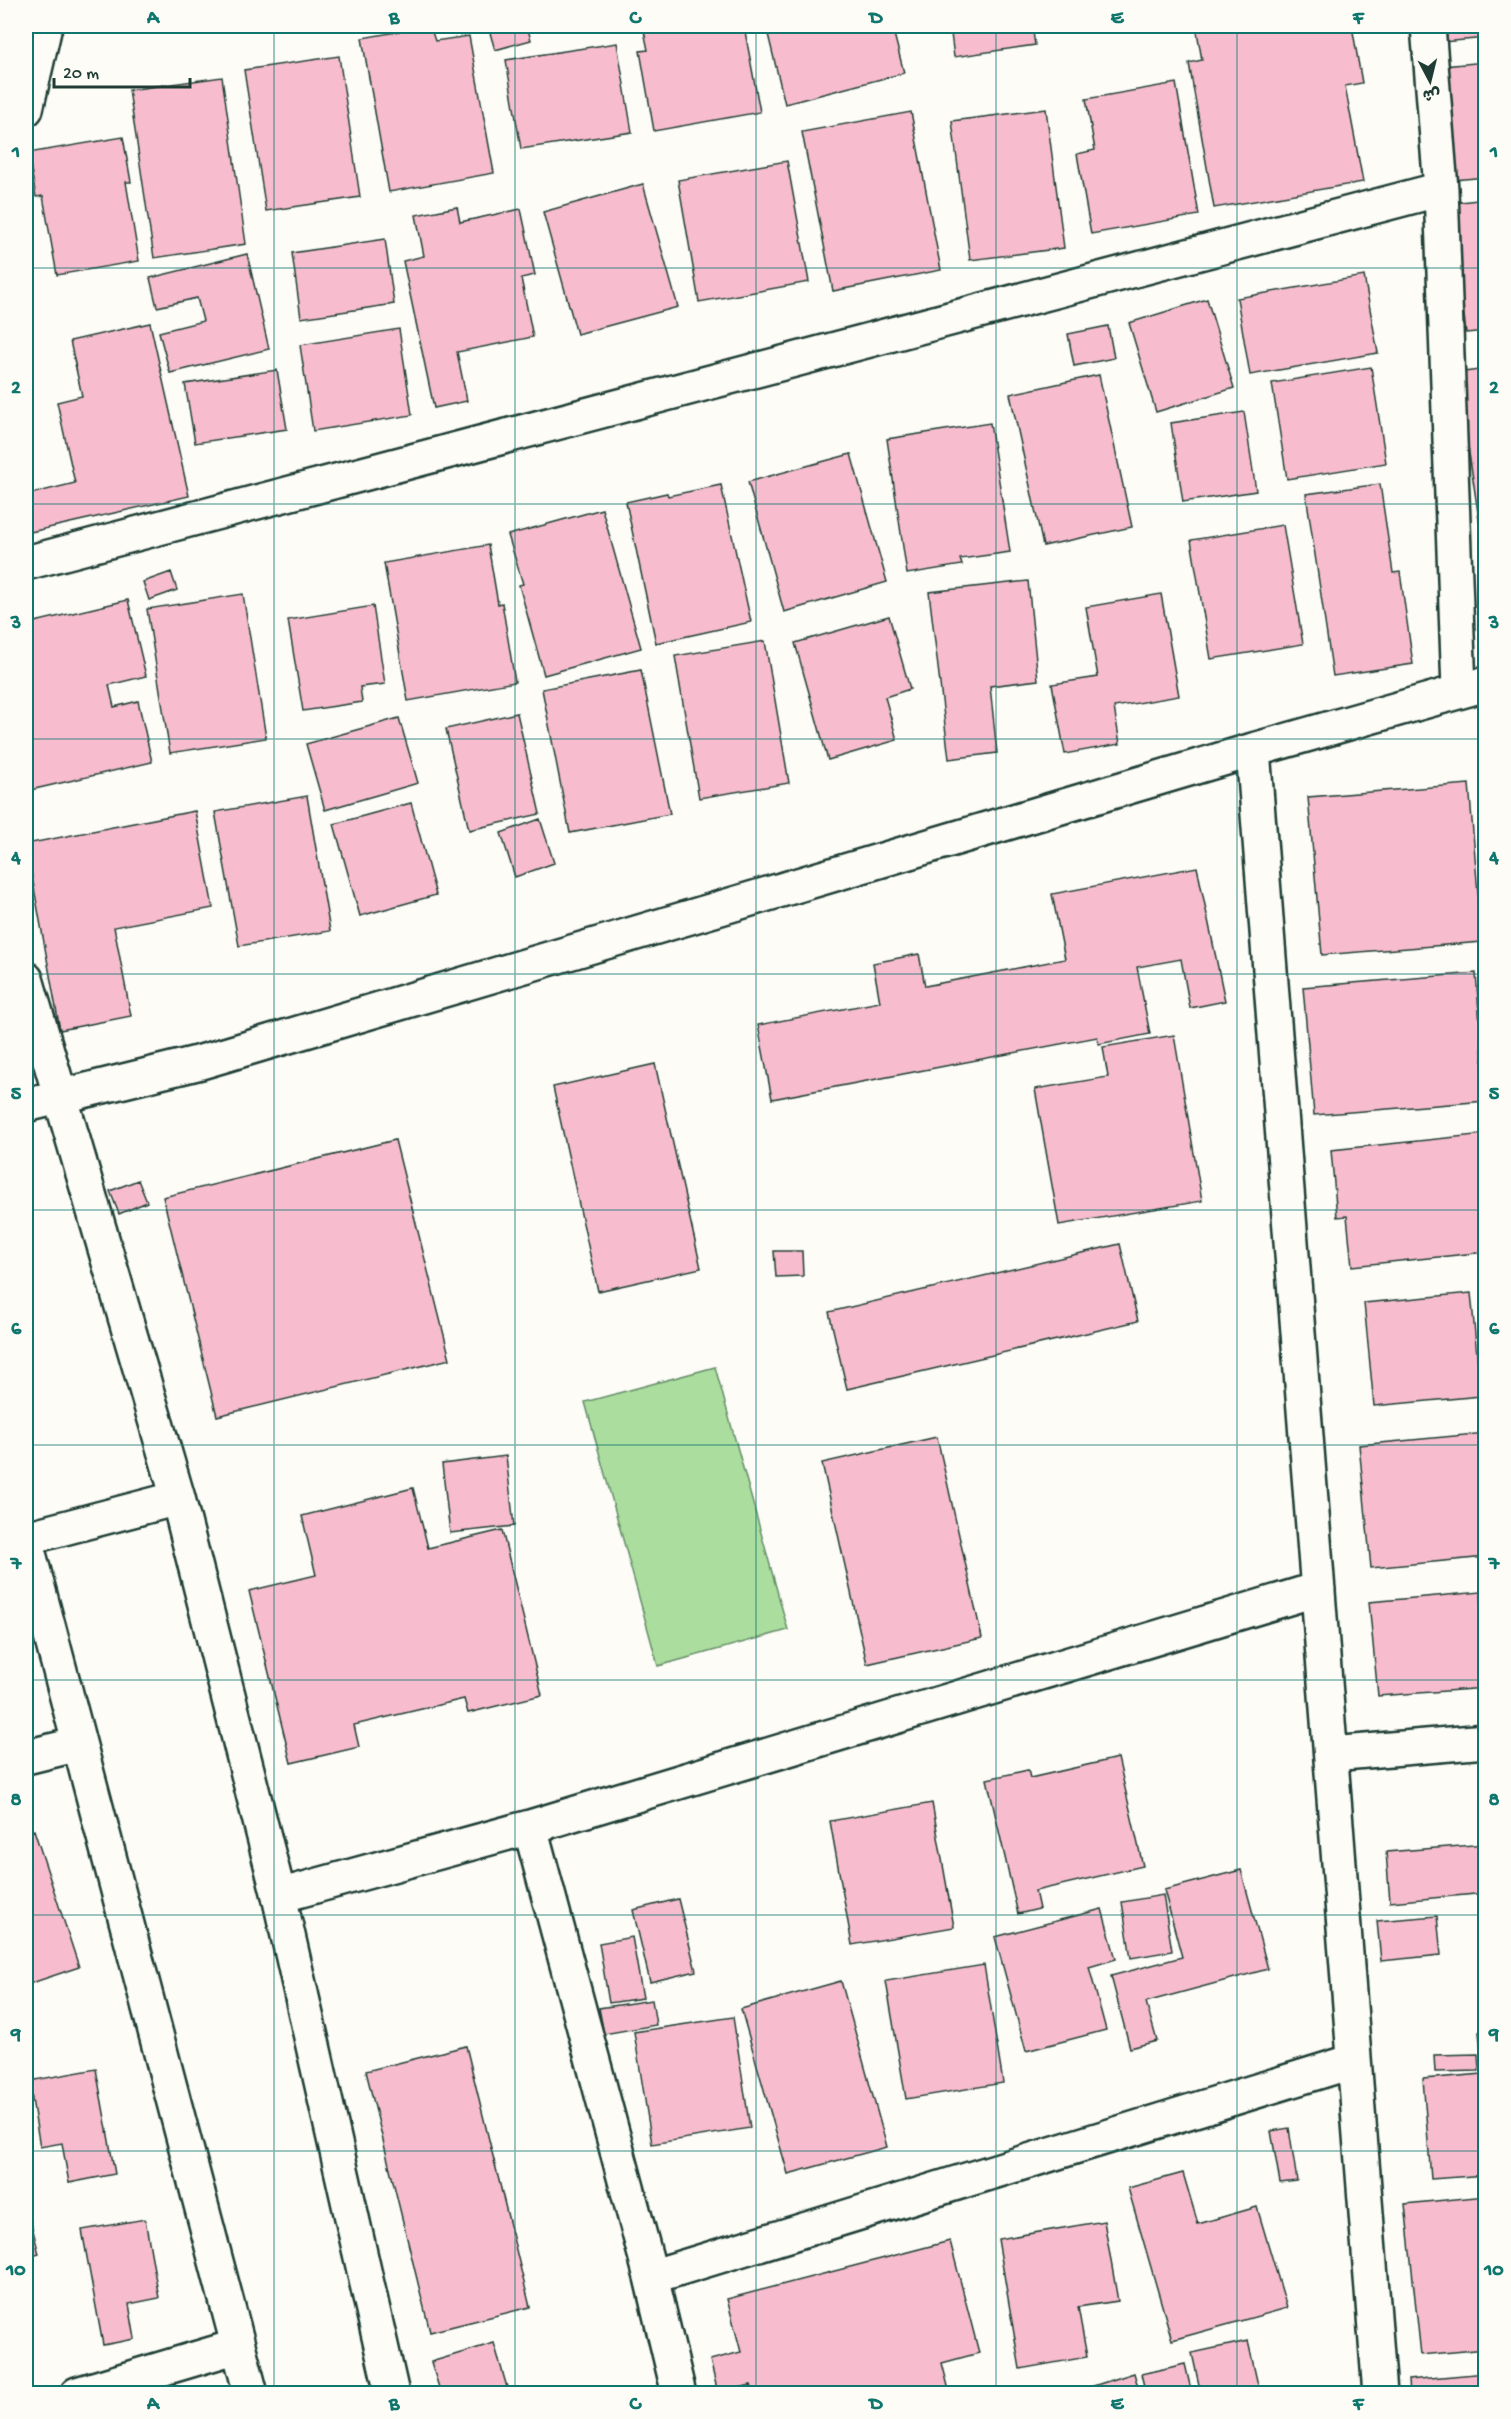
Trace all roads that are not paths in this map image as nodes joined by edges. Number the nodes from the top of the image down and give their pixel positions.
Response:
1 (46, 26) edge
2 (1428, 26) edge
3 (26, 109) edge
4 (1441, 189) junction
5 (26, 563) edge
6 (1472, 687) edge
7 (1253, 750) junction
8 (26, 979) edge
9 (60, 1098) junction
10 (26, 1105) edge
11 (178, 1498) junction
12 (26, 1540) edge
13 (1318, 1588) junction
14 (1485, 1740) edge
15 (80, 1744) junction
16 (1331, 1754) junction
17 (26, 1757) edge
18 (530, 1827) junction
19 (279, 1896) junction
20 (1354, 2061) junction
21 (651, 2277) junction
22 (238, 2346) junction
23 (77, 2394) edge
24 (251, 2394) edge
25 (392, 2394) edge
26 (679, 2394) edge
27 (1380, 2394) edge

1 - 3 street
2 - 4 street
4 - 5 street
4 - 6 street
6 - 7 street
7 - 9 street
7 - 13 street
8 - 9 street
9 - 10 street
9 - 11 street
11 - 12 street
11 - 19 street
12 - 15 street
13 - 16 street
13 - 18 street
14 - 16 street
15 - 17 street
15 - 22 street
16 - 20 street
18 - 19 street
18 - 21 street
19 - 25 street
20 - 21 street
20 - 27 street
21 - 26 street
22 - 23 street
22 - 24 street

